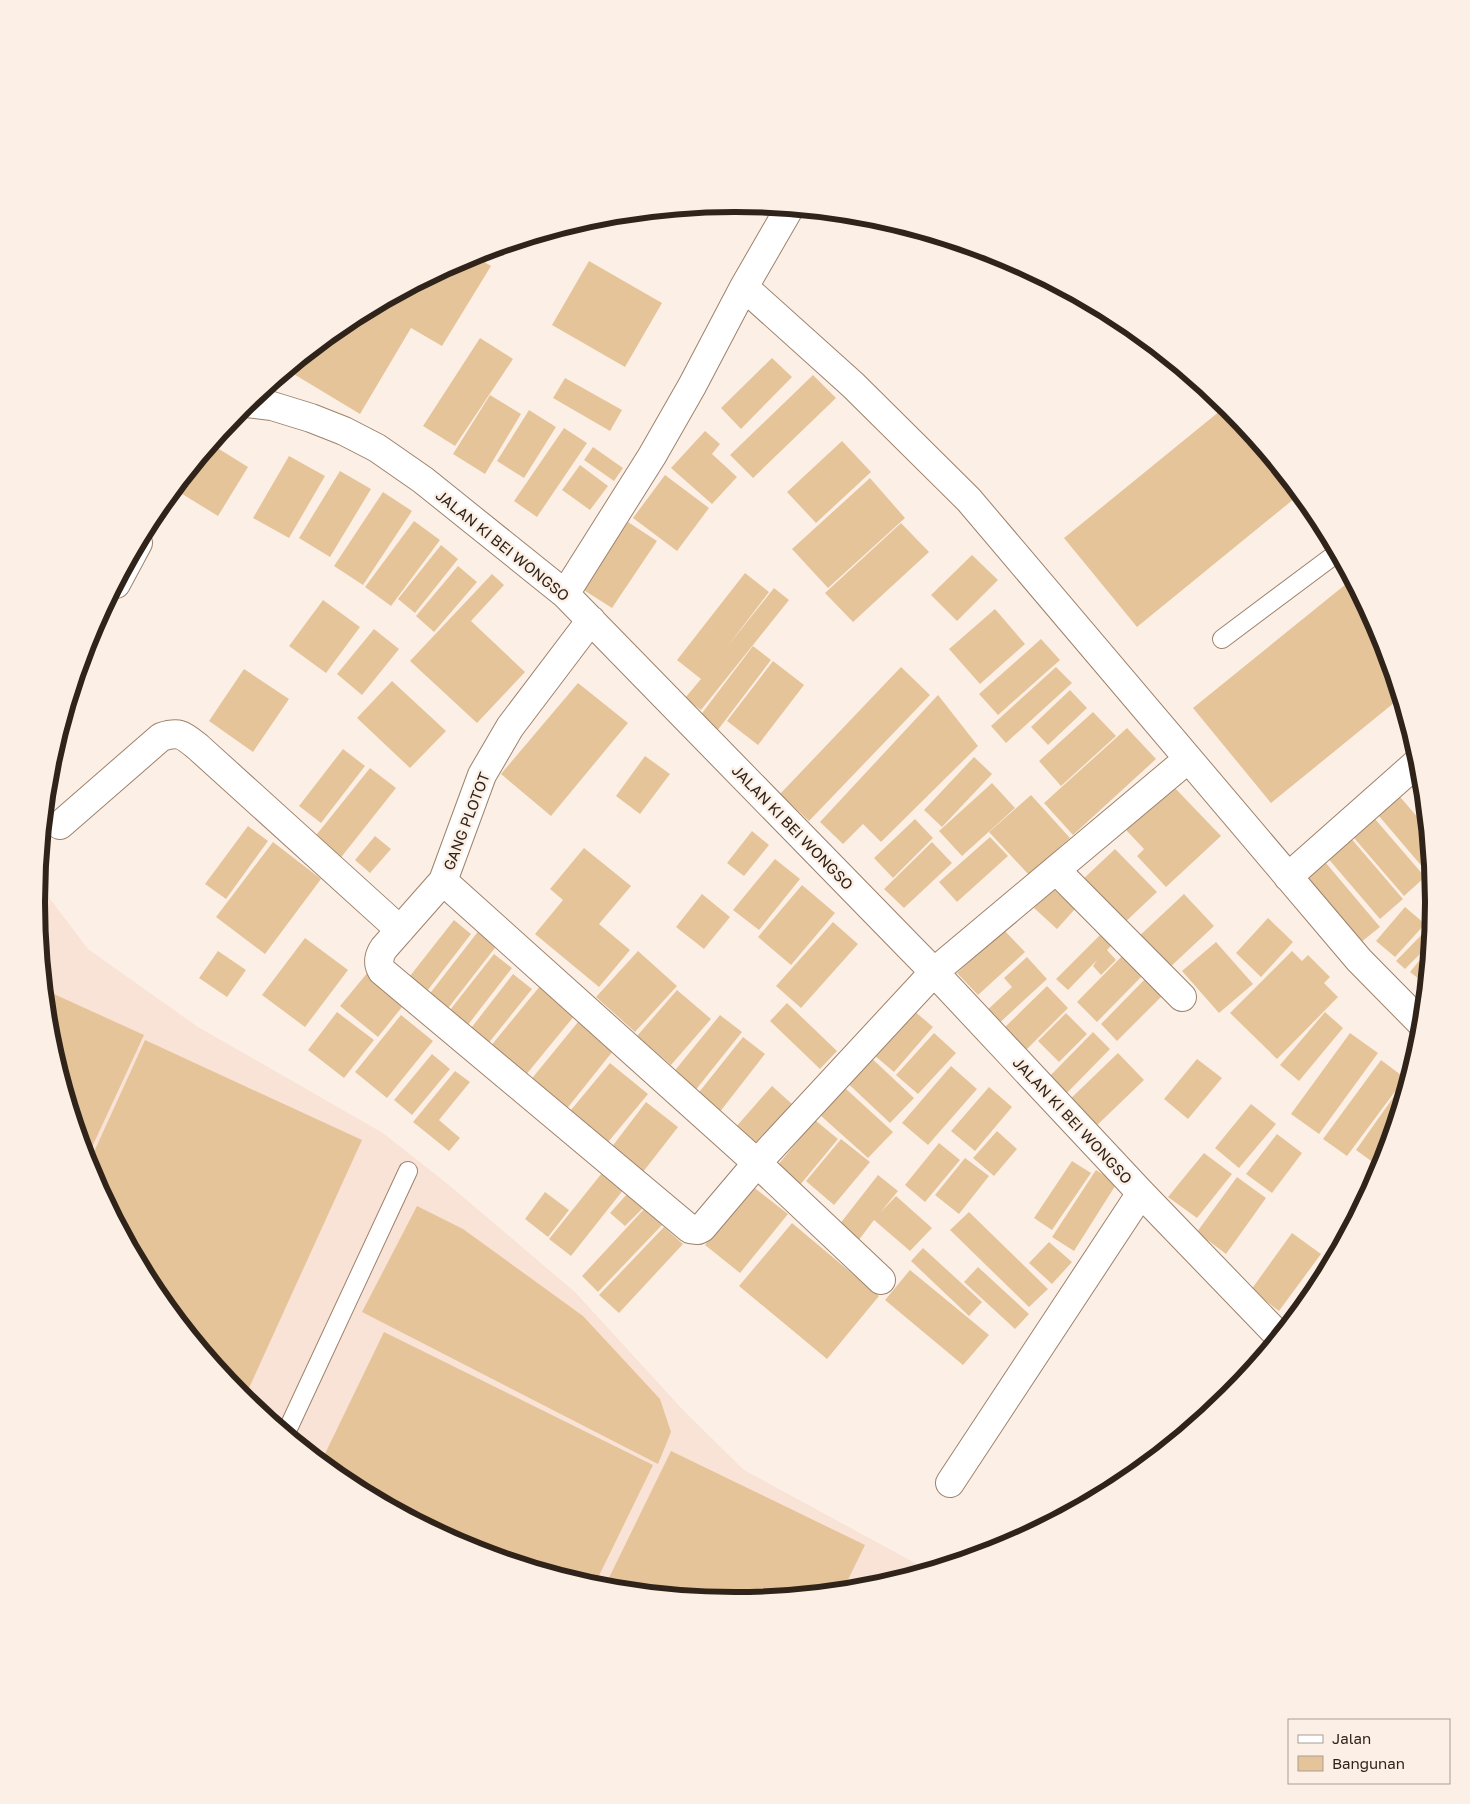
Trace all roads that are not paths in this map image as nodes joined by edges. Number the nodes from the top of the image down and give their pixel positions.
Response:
1 (786, 214) edge
2 (744, 287) junction
3 (257, 404) edge
4 (1333, 556) edge
5 (565, 594) junction
6 (591, 620) junction
7 (1222, 638) dead end
8 (1188, 759) junction
9 (1412, 767) edge
10 (60, 825) dead end
11 (1056, 870) junction
12 (1288, 877) junction
13 (442, 881) junction
14 (400, 930) junction
15 (934, 972) junction
16 (1182, 997) dead end
17 (1415, 1017) edge
18 (757, 1164) junction
19 (408, 1171) dead end
20 (1141, 1193) junction
21 (882, 1280) dead end
22 (1275, 1331) edge
23 (288, 1428) edge
24 (950, 1483) dead end

1 - 2 street
2 - 5 street
2 - 8 street
3 - 5 street, JALAN KI BEI WONGSO
4 - 7 lane
5 - 6 street, JALAN KI BEI WONGSO
6 - 13 street, GANG PLOTOT
6 - 15 street, JALAN KI BEI WONGSO
8 - 11 street
8 - 12 street
9 - 12 street
10 - 14 street
11 - 15 street
11 - 16 street
12 - 17 street
13 - 14 street, GANG PLOTOT
13 - 18 street
14 - 18 street, GANG PLOTOT
15 - 18 street
15 - 20 street, JALAN KI BEI WONGSO
18 - 21 street
19 - 23 lane
20 - 22 street, JALAN KI BEI WONGSO
20 - 24 street

